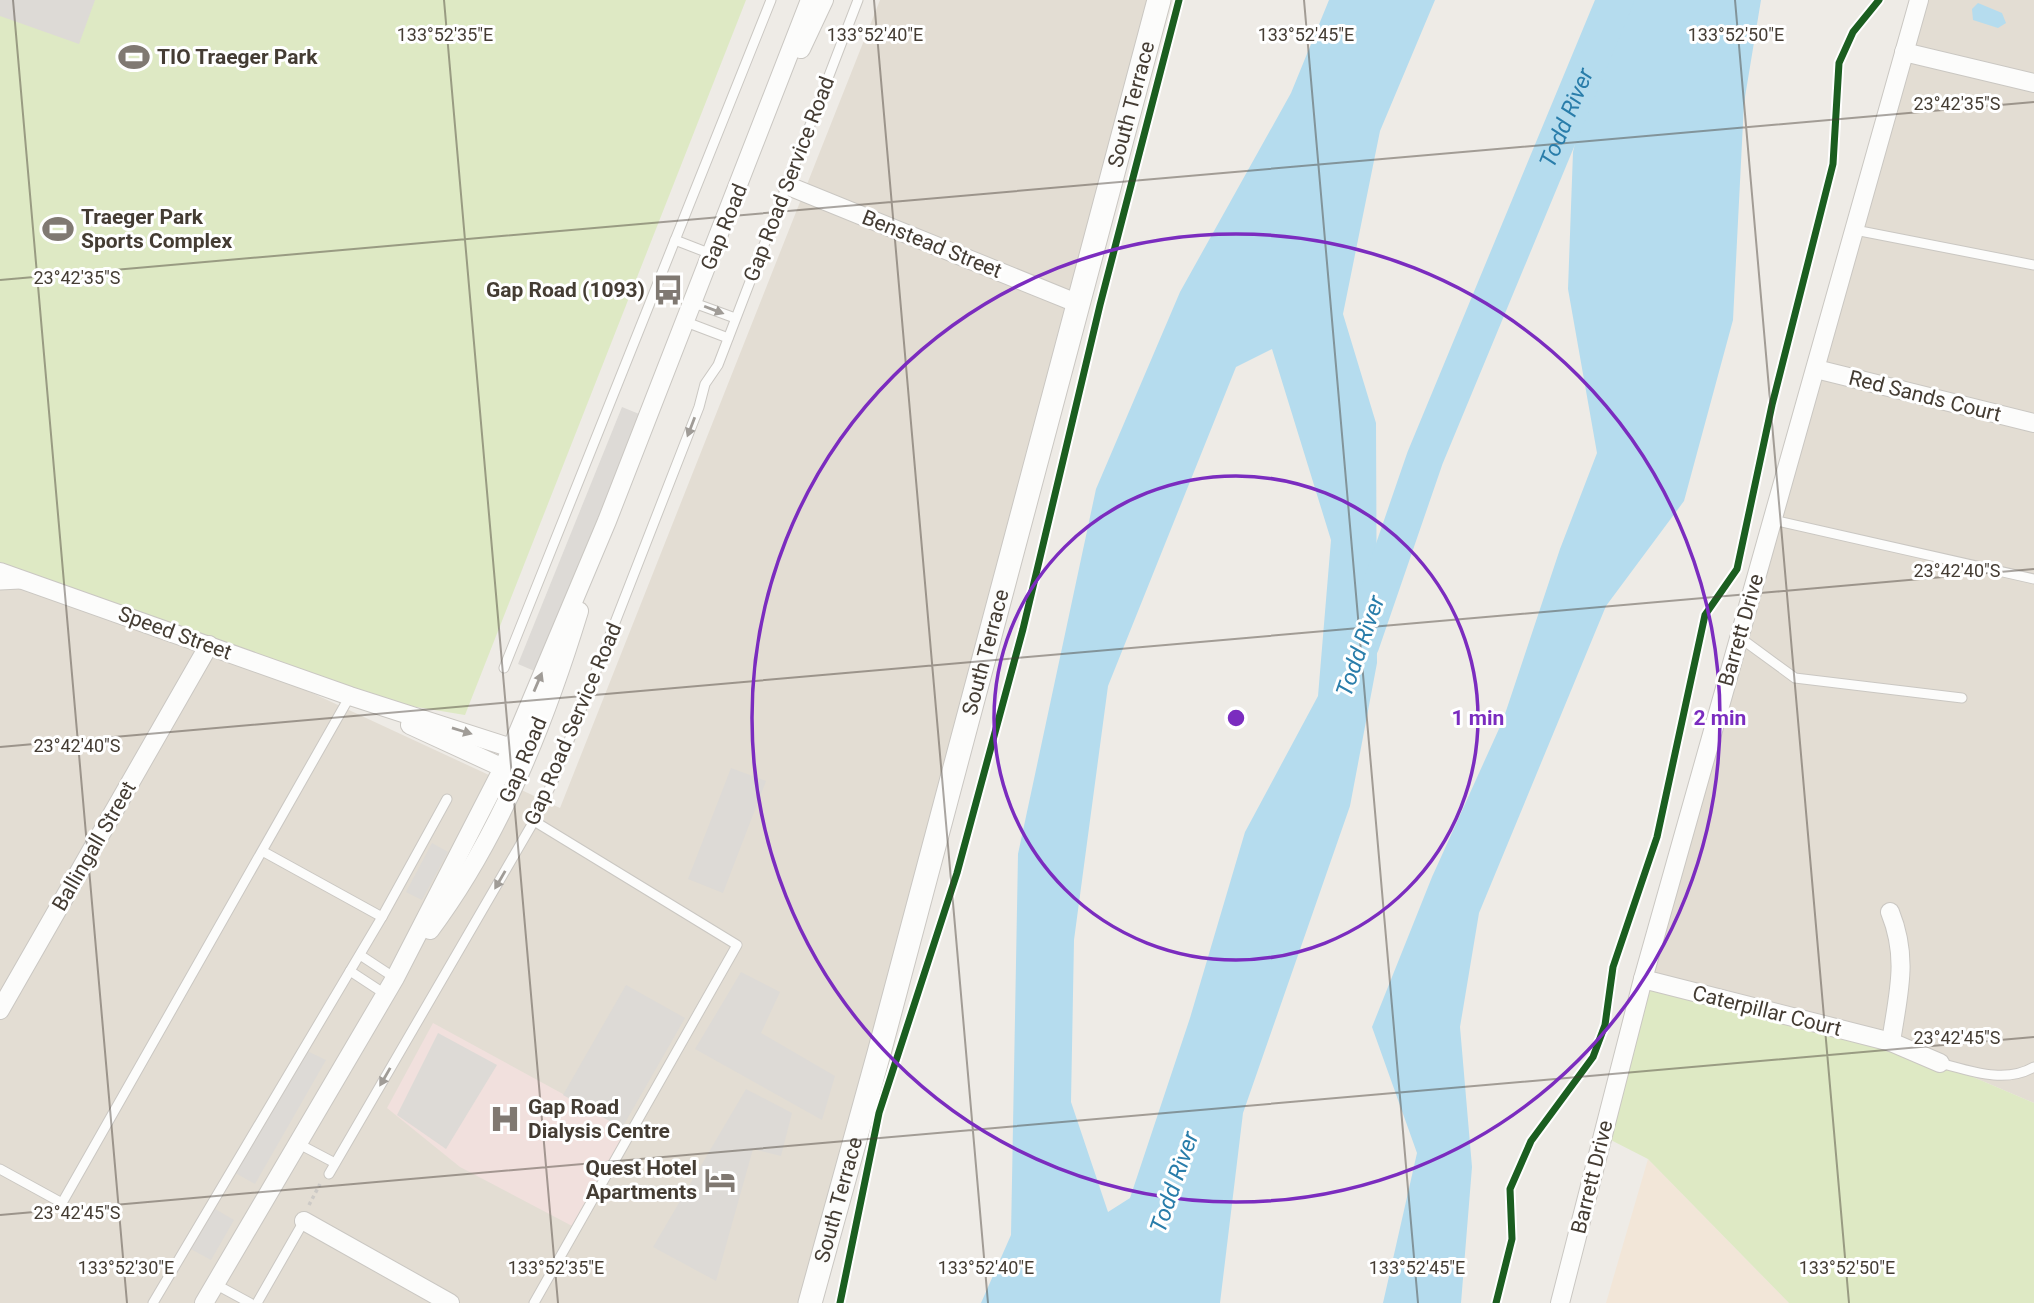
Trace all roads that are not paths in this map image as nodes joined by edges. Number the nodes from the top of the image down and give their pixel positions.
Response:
1 (771, 0) edge
2 (810, 0) edge
3 (824, 0) edge
4 (858, 0) edge
5 (1159, 0) edge
6 (1919, 0) edge
7 (1904, 52) junction
8 (2034, 83) edge
9 (778, 89) junction
10 (786, 185) junction
11 (1855, 230) junction
12 (675, 240) junction
13 (713, 255) junction
14 (2034, 265) edge
15 (694, 303) junction
16 (1079, 304) junction
17 (735, 318) junction
18 (686, 322) junction
19 (728, 338) junction
20 (1816, 369) junction
21 (2034, 423) edge
22 (1773, 520) junction
23 (0, 572) edge
24 (2034, 579) edge
25 (0, 585) edge
26 (40, 585) junction
27 (1739, 637) junction
28 (209, 645) junction
29 (504, 668) dead end
30 (350, 696) junction
31 (1962, 698) dead end
32 (519, 750) junction
33 (511, 771) junction
34 (447, 799) dead end
35 (534, 821) junction
36 (264, 852) junction
37 (1890, 912) dead end
38 (382, 917) junction
39 (360, 955) junction
40 (350, 971) junction
41 (395, 978) junction
42 (1643, 979) junction
43 (385, 994) junction
44 (3, 999) edge
45 (1891, 1042) junction
46 (1940, 1063) joint
47 (2034, 1067) edge
48 (297, 1143) junction
49 (335, 1163) junction
50 (0, 1169) edge
51 (329, 1174) road end
52 (304, 1221) joint
53 (215, 1284) junction
54 (153, 1303) edge
55 (205, 1303) edge
56 (250, 1303) edge
57 (257, 1303) edge
58 (450, 1303) edge
59 (534, 1303) edge
60 (810, 1303) edge
61 (1560, 1303) edge

1 - 12 lane
2 - 9 street, Gap Road
3 - 9 street, Gap Road
4 - 10 lane, Gap Road Service Road
5 - 16 street, South Terrace
6 - 7 street, Barrett Drive
7 - 8 street
7 - 11 street, Barrett Drive
9 - 13 street, Gap Road
10 - 16 street, Benstead Street
10 - 17 lane, Gap Road Service Road
11 - 14 lane
11 - 20 street, Barrett Drive
12 - 13 lane, Gap Road Service Road
12 - 29 lane
13 - 15 street, Gap Road
15 -> 17 lane
15 - 18 street, Gap Road
16 - 60 street, South Terrace
17 - 19 lane, Gap Road Service Road
18 - 19 lane
18 - 32 street, Gap Road
19 -> 35 lane, Gap Road Service Road
20 - 21 street, Red Sands Court
20 - 22 street, Barrett Drive
22 - 24 lane
22 - 27 street, Barrett Drive
23 - 26 street, Speed Street
25 - 26 lane
26 - 28 street, Speed Street
27 - 31 lane
27 - 42 street, Barrett Drive
28 - 30 street, Speed Street
28 - 44 street, Ballingall Street
30 -> 32 street, Speed Street
30 - 33 street, Speed Street
30 - 36 lane
32 - 33 street, Gap Road
33 - 41 street, Gap Road
34 - 38 lane
35 -> 49 lane, Gap Road Service Road
35 - 59 lane
36 - 38 lane
36 - 50 lane
37 - 45 street
38 - 39 lane
39 - 40 lane
39 - 41 lane
40 - 43 lane
40 - 54 lane
41 - 43 street, Gap Road
42 - 45 street, Caterpillar Court
42 - 61 street, Barrett Drive
43 - 48 street, Gap Road
45 - 46 street, Caterpillar Court
46 - 47 lane
48 - 49 lane
48 - 53 street, Gap Road
49 - 51 lane, Gap Road Service Road
52 - 57 lane
52 - 58 street
53 - 55 street, Gap Road
53 - 56 lane

